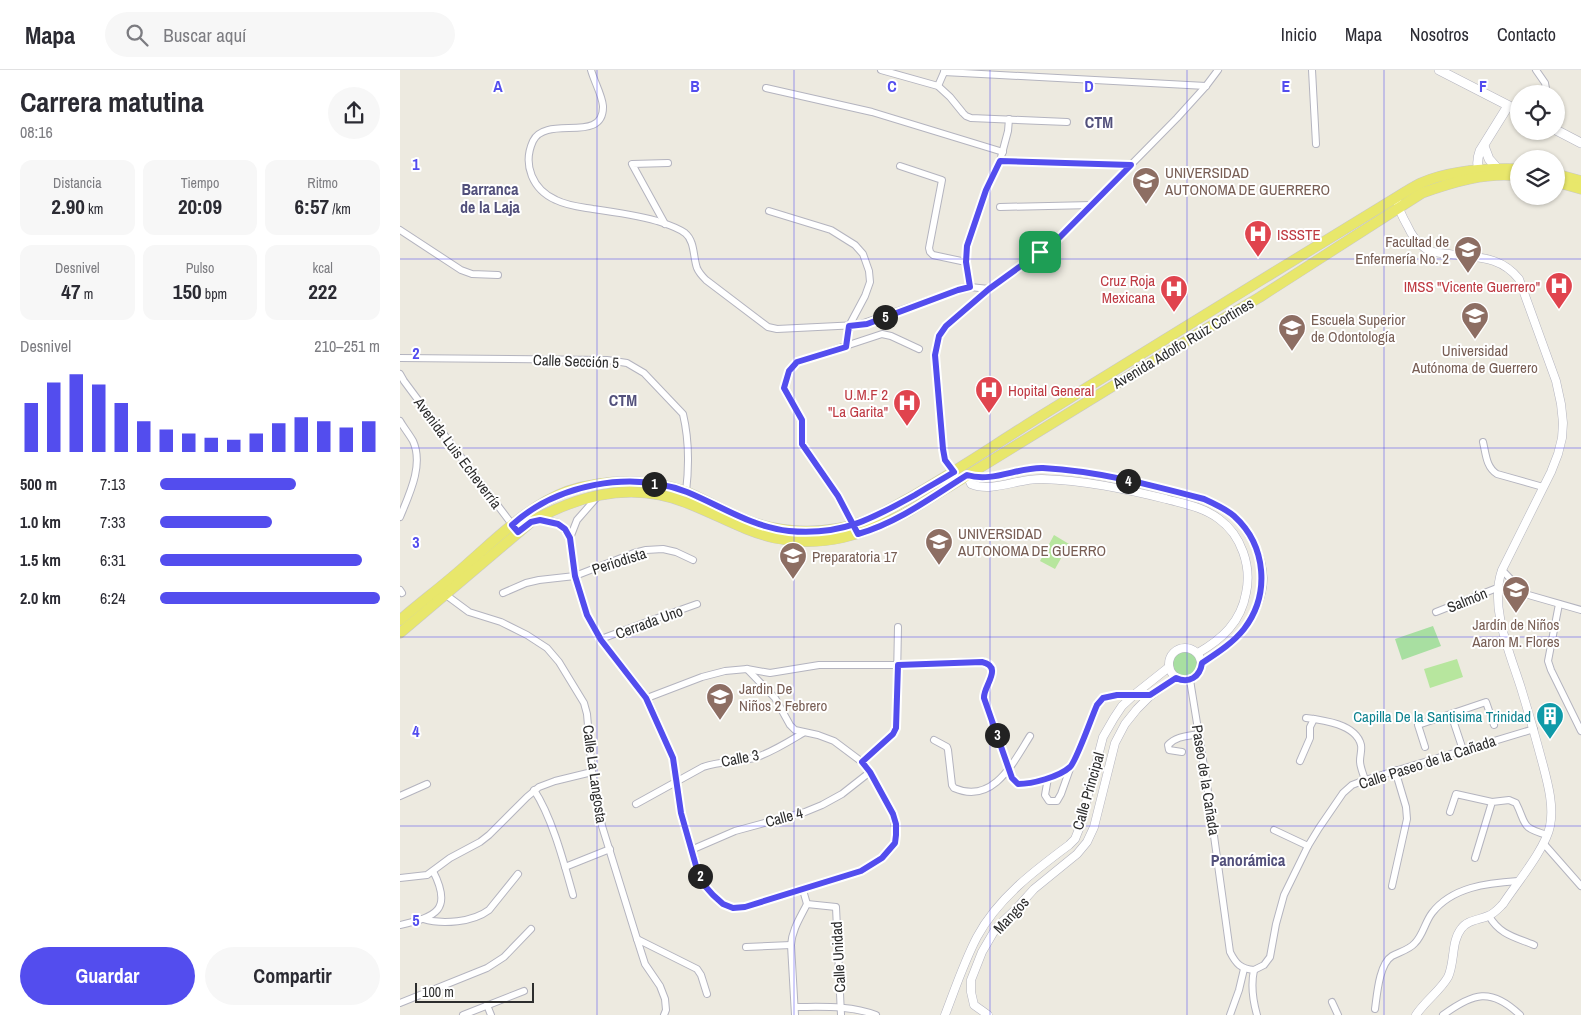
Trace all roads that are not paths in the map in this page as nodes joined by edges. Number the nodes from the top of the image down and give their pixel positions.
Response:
1 (591, 70) edge
2 (881, 70) edge
3 (1218, 70) edge
4 (1312, 70) edge
5 (1438, 70) edge
6 (1536, 70) edge
7 (945, 71) edge
8 (1546, 85) edge
9 (938, 86) junction
10 (1206, 86) junction
11 (766, 88) dead end
12 (1508, 106) joint
13 (1009, 119) junction
14 (1067, 122) dead end
15 (1565, 135) edge
16 (1581, 143) edge
17 (1316, 144) dead end
18 (1484, 146) junction
19 (1003, 152) junction
20 (1000, 161) junction
21 (668, 163) dead end
22 (1131, 165) junction
23 (900, 166) dead end
24 (1497, 168) junction
25 (1510, 169) edge
26 (1479, 173) junction
27 (1510, 175) edge
28 (1565, 177) edge
29 (1581, 181) edge
30 (1565, 185) edge
31 (1581, 190) edge
32 (1397, 197) junction
33 (1092, 205) junction
34 (1000, 207) dead end
35 (1399, 209) junction
36 (769, 211) dead end
37 (665, 224) junction
38 (400, 230) edge
39 (966, 262) junction
40 (498, 275) dead end
41 (1252, 286) junction
42 (970, 287) junction
43 (989, 289) junction
44 (1260, 297) junction
45 (1194, 322) junction
46 (849, 326) junction
47 (1201, 332) junction
48 (846, 347) junction
49 (919, 349) dead end
50 (400, 358) edge
51 (400, 374) edge
52 (402, 382) edge
53 (400, 421) edge
54 (1483, 442) dead end
55 (954, 472) junction
56 (967, 475) junction
57 (1543, 487) junction
58 (686, 492) junction
59 (600, 494) junction
60 (400, 517) edge
61 (531, 522) junction
62 (515, 528) junction
63 (856, 530) junction
64 (570, 538) junction
65 (692, 560) dead end
66 (1502, 570) junction
67 (575, 576) junction
68 (1497, 588) junction
69 (503, 593) dead end
70 (446, 595) junction
71 (697, 604) dead end
72 (1559, 604) junction
73 (1581, 610) edge
74 (1436, 612) dead end
75 (400, 620) edge
76 (898, 627) dead end
77 (400, 633) edge
78 (601, 640) junction
79 (1198, 653) junction
80 (1202, 663) junction
81 (898, 665) junction
82 (1169, 667) junction
83 (747, 669) junction
84 (1176, 678) junction
85 (1190, 680) junction
86 (1135, 694) junction
87 (1150, 695) junction
88 (646, 698) junction
89 (1451, 714) junction
90 (1306, 718) dead end
91 (1314, 719) junction
92 (1494, 725) dead end
93 (1534, 729) junction
94 (1581, 732) edge
95 (804, 733) junction
96 (1199, 734) junction
97 (1030, 736) dead end
98 (934, 740) dead end
99 (1425, 747) dead end
100 (1463, 750) junction
101 (1182, 752) dead end
102 (1300, 760) dead end
103 (862, 762) junction
104 (1071, 766) junction
105 (1395, 770) junction
106 (1009, 771) junction
107 (592, 772) junction
108 (870, 772) junction
109 (1048, 778) junction
110 (1366, 780) junction
111 (677, 782) junction
112 (427, 784) dead end
113 (534, 790) junction
114 (400, 796) edge
115 (1492, 802) junction
116 (636, 804) dead end
117 (1450, 812) dead end
118 (1274, 830) dead end
119 (1547, 835) junction
120 (1544, 844) junction
121 (1308, 846) junction
122 (610, 849) junction
123 (691, 850) junction
124 (1056, 855) junction
125 (1475, 858) dead end
126 (1064, 864) junction
127 (565, 868) junction
128 (434, 871) junction
129 (518, 874) dead end
130 (400, 878) edge
131 (1518, 881) junction
132 (1392, 886) dead end
133 (1581, 886) edge
134 (803, 890) junction
135 (573, 895) dead end
136 (808, 904) junction
137 (1489, 916) junction
138 (423, 919) junction
139 (400, 925) edge
140 (532, 929) dead end
141 (637, 940) junction
142 (791, 945) junction
143 (1534, 945) dead end
144 (746, 947) dead end
145 (1244, 969) junction
146 (1254, 970) junction
147 (524, 991) dead end
148 (707, 994) dead end
149 (1332, 1002) dead end
150 (400, 1003) edge
151 (487, 1004) junction
152 (795, 1007) junction
153 (840, 1007) junction
154 (1375, 1009) dead end
155 (463, 1015) edge
156 (491, 1015) edge
157 (664, 1015) edge
158 (795, 1015) edge
159 (841, 1015) edge
160 (876, 1015) edge
161 (945, 1015) edge
162 (988, 1015) edge
163 (1230, 1015) edge
164 (1257, 1015) edge
165 (1338, 1015) edge
166 (1416, 1015) edge
167 (1443, 1015) edge
168 (1520, 1015) edge

1 - 37 street
2 - 9 street
3 - 10 street
4 - 17 street
5 - 12 main road
6 - 8 street
7 - 9 street
7 - 10 street
9 - 13 street
10 - 22 street
11 - 19 street
12 - 18 main road
13 - 14 street
13 - 19 street
15 - 16 main road
18 - 24 main road
18 - 26 main road
19 - 20 street
20 - 22 street
20 - 39 street
21 - 37 street
22 - 33 street
23 - 39 street
24 - 25 main road, Avenida Adolfo Ruiz Cortines
24 - 26 main road, Avenida Adolfo Ruiz Cortines
26 - 27 main road, Avenida Adolfo Ruiz Cortines
26 - 32 main road, Avenida Adolfo Ruiz Cortines
26 - 35 main road, Avenida Adolfo Ruiz Cortines
28 - 29 main road
30 - 31 main road
32 - 35 street
32 - 41 main road, Avenida Adolfo Ruiz Cortines
33 - 34 street
33 - 43 street
35 - 44 main road, Avenida Adolfo Ruiz Cortines
35 - 57 street
36 - 46 street
37 - 46 street
38 - 40 street
39 - 42 street
41 - 44 main road
41 - 45 main road, Avenida Adolfo Ruiz Cortines
42 - 43 street
42 - 46 street
43 - 55 street
44 - 47 main road, Avenida Adolfo Ruiz Cortines
45 - 47 main road
45 - 55 main road, Avenida Adolfo Ruiz Cortines
46 - 48 street
47 - 56 main road, Avenida Adolfo Ruiz Cortines
48 - 49 street
48 - 63 street
50 - 58 street, Calle Sección 5
51 - 52 street, Avenida Luis Echeverría
52 - 62 street, Avenida Luis Echeverría
53 - 60 street
54 - 57 street
55 - 56 street
55 - 63 main road, Avenida Adolfo Ruiz Cortines
56 - 63 main road, Avenida Adolfo Ruiz Cortines
56 - 79 street
56 - 80 street
57 - 66 street
58 - 62 main road, Avenida Adolfo Ruiz Cortines
58 - 63 main road, Avenida Adolfo Ruiz Cortines
59 - 61 main road, Avenida Adolfo Ruiz Cortines
59 - 63 main road, Avenida Adolfo Ruiz Cortines
59 - 64 street
61 - 62 main road, Avenida Adolfo Ruiz Cortines
61 - 64 street
62 - 70 main road, Avenida Adolfo Ruiz Cortines
62 - 75 main road, Avenida Adolfo Ruiz Cortines
64 - 67 street
65 - 67 street, Periodista
66 - 68 street
66 - 72 street
67 - 69 street, Periodista
67 - 78 street
68 - 74 street, Salmón
68 - 93 street
70 - 77 main road, Avenida Adolfo Ruiz Cortines
70 - 107 street, Calle La Langosta
71 - 78 street, Cerrada Uno
72 - 73 street
72 - 94 street
76 - 81 street
78 - 88 street
79 - 80 street
79 - 82 street
80 - 85 street
81 - 83 street
81 - 103 street
81 - 106 street
82 - 84 street
82 - 86 street, Calle Principal
83 - 88 street
83 - 95 street
84 - 85 street
84 - 87 street, Calle Principal
85 - 96 street, Paseo de la Cañada
86 - 87 street
86 - 104 street
86 - 124 street, Calle Principal
87 - 126 street, Calle Principal
88 - 111 street
89 - 92 street
89 - 99 street
89 - 100 street
90 - 91 street
91 - 102 street
91 - 110 street
93 - 100 street, Calle Paseo de la Cañada
93 - 119 street
95 - 103 street
95 - 111 street, Calle 3
96 - 101 street
96 - 145 street, Paseo de la Cañada
97 - 106 street
98 - 106 street
100 - 105 street, Calle Paseo de la Cañada
103 - 108 street
104 - 109 street
104 - 109 street
105 - 110 street, Calle Paseo de la Cañada
105 - 132 street
106 - 109 street
107 - 113 street
107 - 122 street, Calle La Langosta
108 - 123 street, Calle 4
108 - 134 street
110 - 121 street, Calle Paseo de la Cañada
111 - 116 street
111 - 123 street
112 - 114 street
113 - 127 street
113 - 128 street
115 - 117 street
115 - 119 street
115 - 125 street
118 - 121 street
119 - 120 street
120 - 131 street
120 - 133 street
121 - 146 street, Calle Paseo de la Cañada
122 - 127 street
122 - 141 street, Calle La Langosta
123 - 134 street
124 - 126 street
124 - 161 street, Calle Principal
126 - 162 street, Mangos
127 - 135 street
128 - 130 street
128 - 138 street
129 - 138 street
131 - 137 street
131 - 154 street
134 - 136 street
136 - 142 street
136 - 153 street, Calle Unidad
137 - 143 street
137 - 166 street
138 - 139 street
140 - 150 street
141 - 148 street
141 - 157 street, Calle La Langosta
142 - 144 street
142 - 152 street
145 - 146 street
145 - 163 street
146 - 164 street
147 - 151 street
149 - 165 street
151 - 155 street
151 - 156 street
152 - 153 street
152 - 158 street
153 - 159 street, Calle Unidad
153 - 160 street
167 - 168 street

